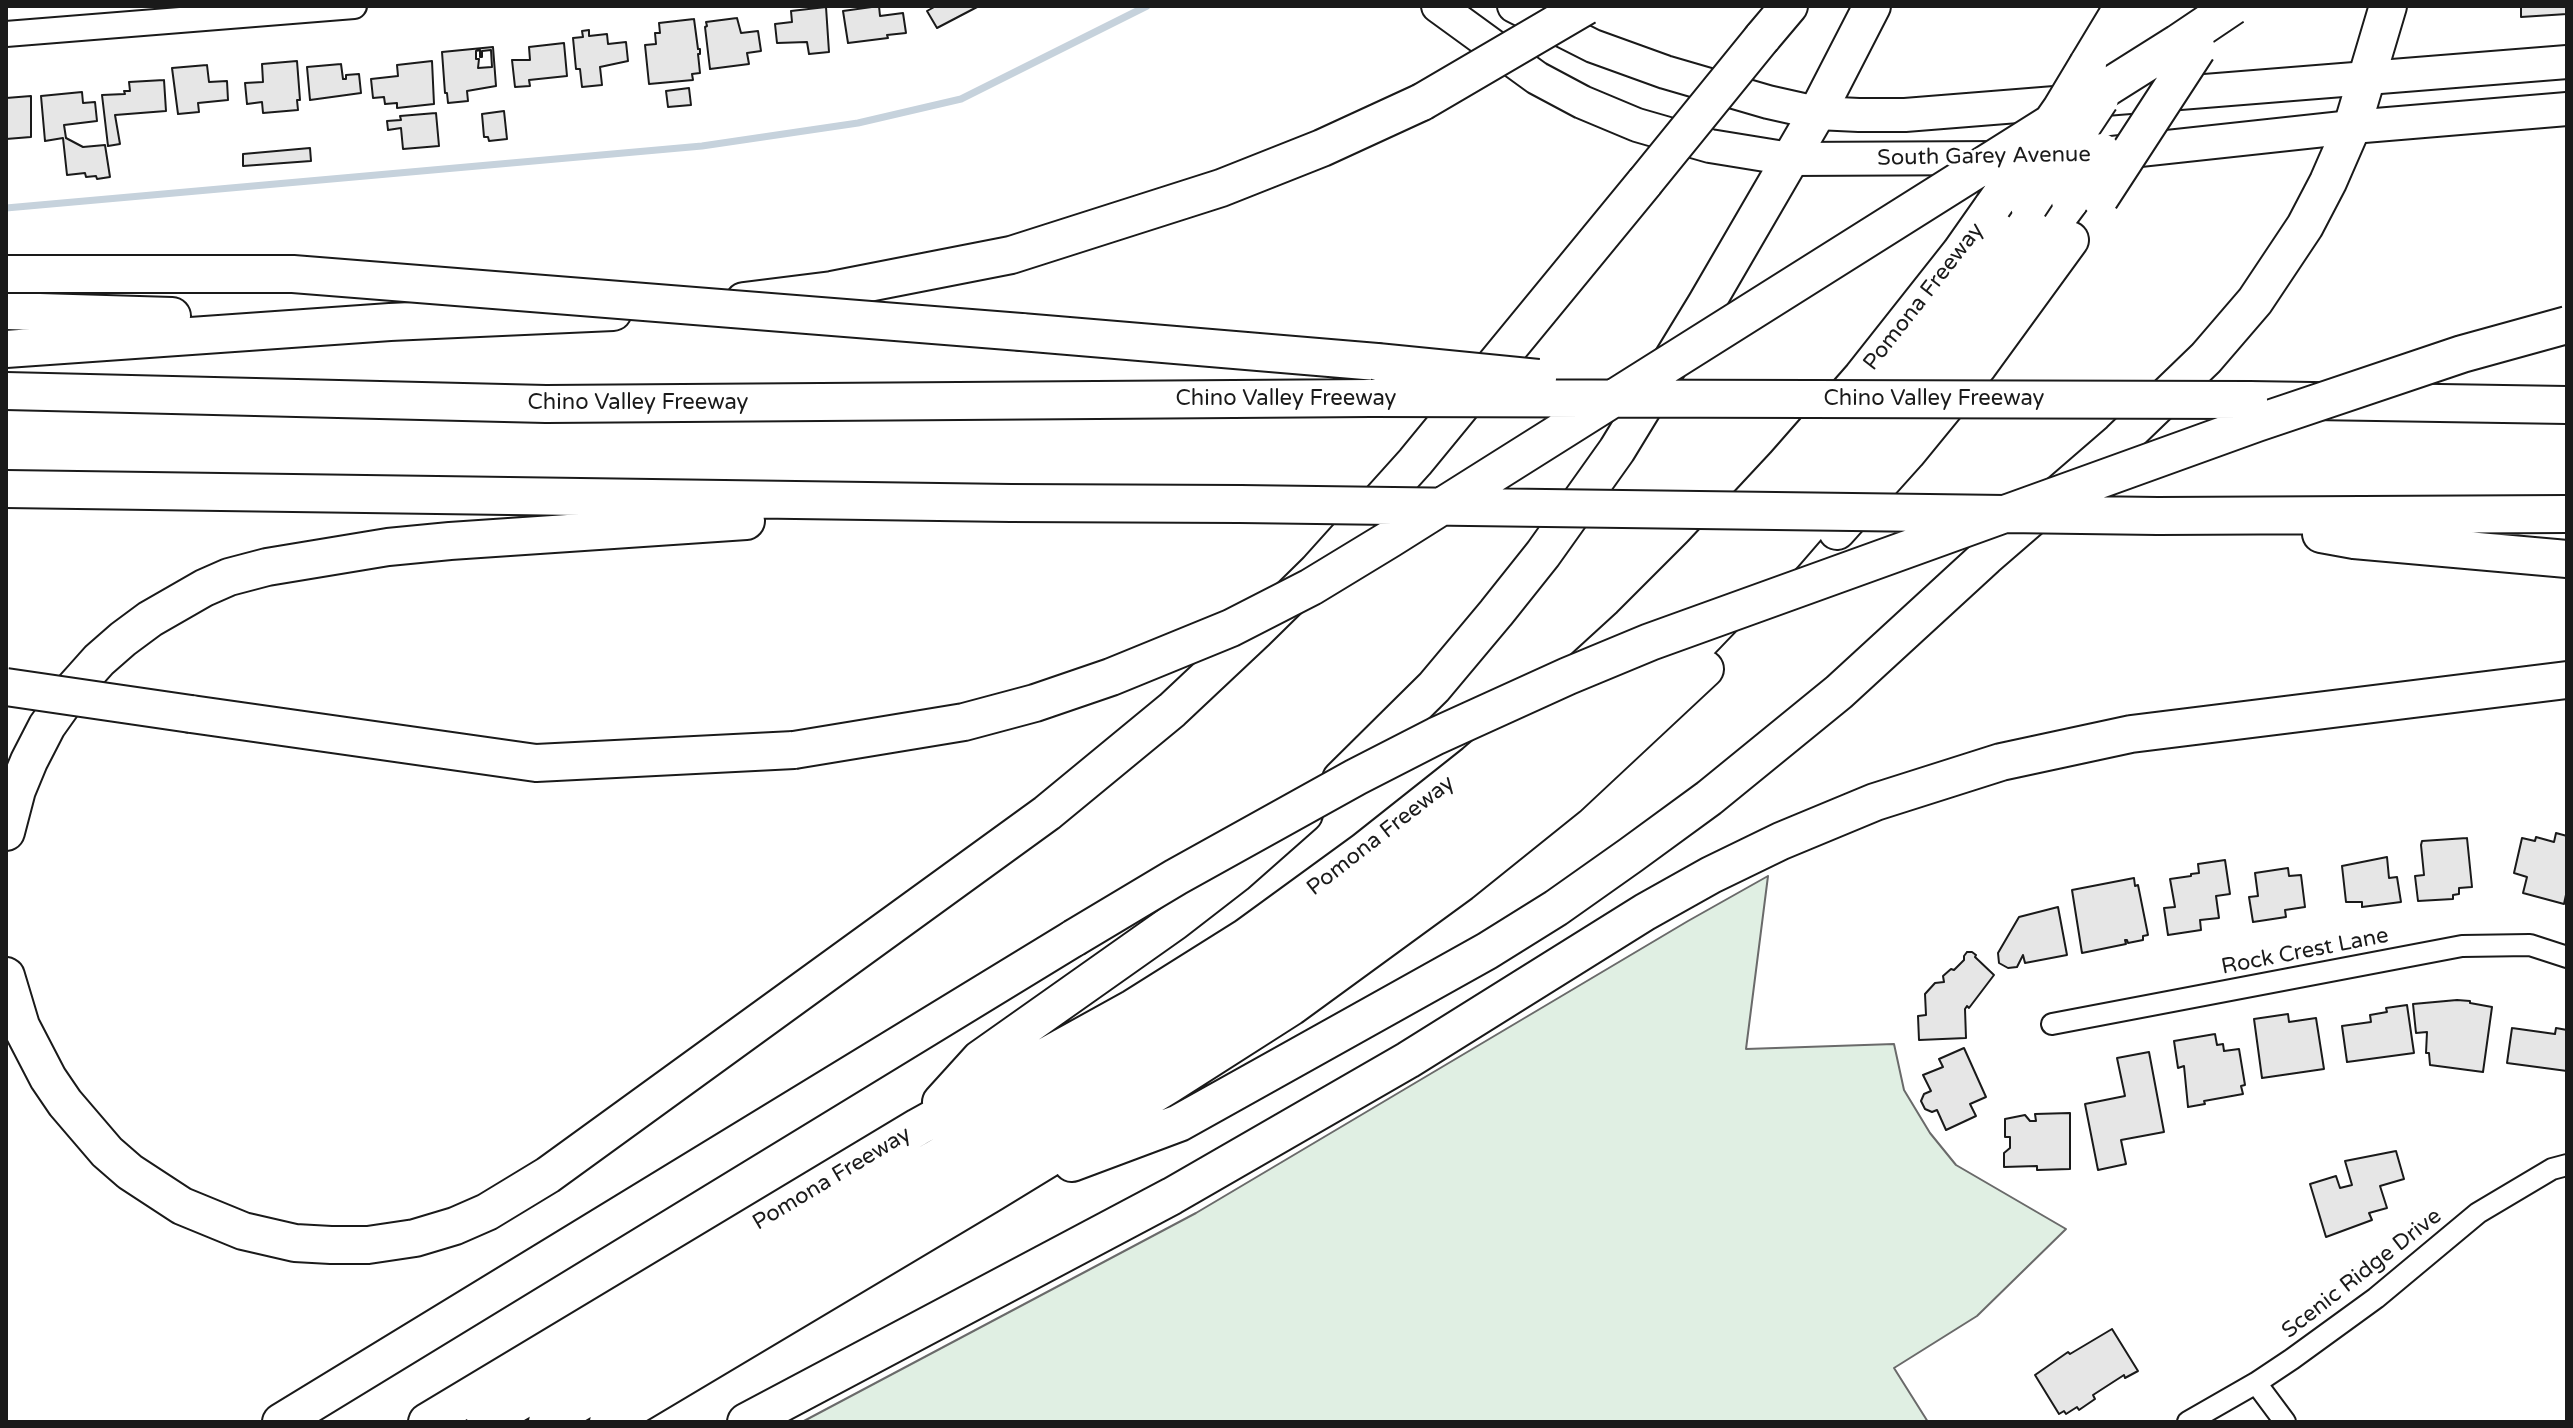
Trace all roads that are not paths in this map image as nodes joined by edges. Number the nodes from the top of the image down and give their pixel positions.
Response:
1 (354, 6) edge
2 (1438, 6) edge
3 (1514, 6) edge
4 (1586, 6) edge
5 (1789, 6) edge
6 (1872, 6) edge
7 (2123, 6) edge
8 (2161, 6) edge
9 (2195, 6) edge
10 (2223, 6) edge
11 (2233, 6) edge
12 (2388, 6) edge
13 (6, 34) edge
14 (2180, 52) junction
15 (2567, 62) edge
16 (2368, 77) junction
17 (2567, 109) edge
18 (1817, 113) junction
19 (2352, 127) junction
20 (1790, 159) junction
21 (2085, 199) junction
22 (6, 274) edge
23 (6, 311) edge
24 (390, 322) junction
25 (2567, 325) edge
26 (6, 349) edge
27 (6, 391) edge
28 (1678, 399) junction
29 (2567, 405) edge
30 (6, 489) edge
31 (1011, 503) junction
32 (2567, 514) edge
33 (2241, 518) junction
34 (2567, 559) edge
35 (2567, 680) edge
36 (6, 687) edge
37 (6, 832) edge
38 (2567, 957) edge
39 (6, 976) edge
40 (2052, 1024) dead end
41 (918, 1127) junction
42 (2567, 1165) edge
43 (992, 1193) junction
44 (2256, 1383) junction
45 (281, 1422) edge
46 (427, 1422) edge
47 (485, 1422) edge
48 (547, 1422) edge
49 (608, 1422) edge
50 (746, 1422) edge
51 (2188, 1422) edge
52 (2285, 1422) edge

1 - 13 street
2 - 20 main road, South Garey Avenue
3 - 18 main road, South Garey Avenue
4 - 24 highway, bridge
5 - 39 highway, bridge
6 - 18 highway
7 - 41 highway, Pomona Freeway, bridge
8 - 47 highway, bridge
9 - 14 highway
10 - 14 highway
11 - 36 highway, bridge
12 - 16 highway
14 - 21 highway, bridge
15 - 16 main road, South Garey Avenue
16 - 18 main road, South Garey Avenue
16 - 19 highway
17 - 19 main road, South Garey Avenue
18 - 20 highway
19 - 20 main road, South Garey Avenue
19 - 43 highway
20 - 41 highway
21 - 43 highway
21 - 48 highway
22 - 28 highway, bridge
23 - 24 highway
24 - 26 highway
25 - 45 highway, bridge
27 - 28 highway, Chino Valley Freeway, bridge
28 - 29 highway, Chino Valley Freeway, bridge
30 - 31 highway
31 - 33 highway, bridge
31 - 37 highway
32 - 33 highway
33 - 34 highway
35 - 50 highway
38 - 40 street, Rock Crest Lane
41 - 46 highway, Pomona Freeway
42 - 44 street, Scenic Ridge Drive
43 - 49 highway
44 - 51 street, Scenic Ridge Drive
44 - 52 street

